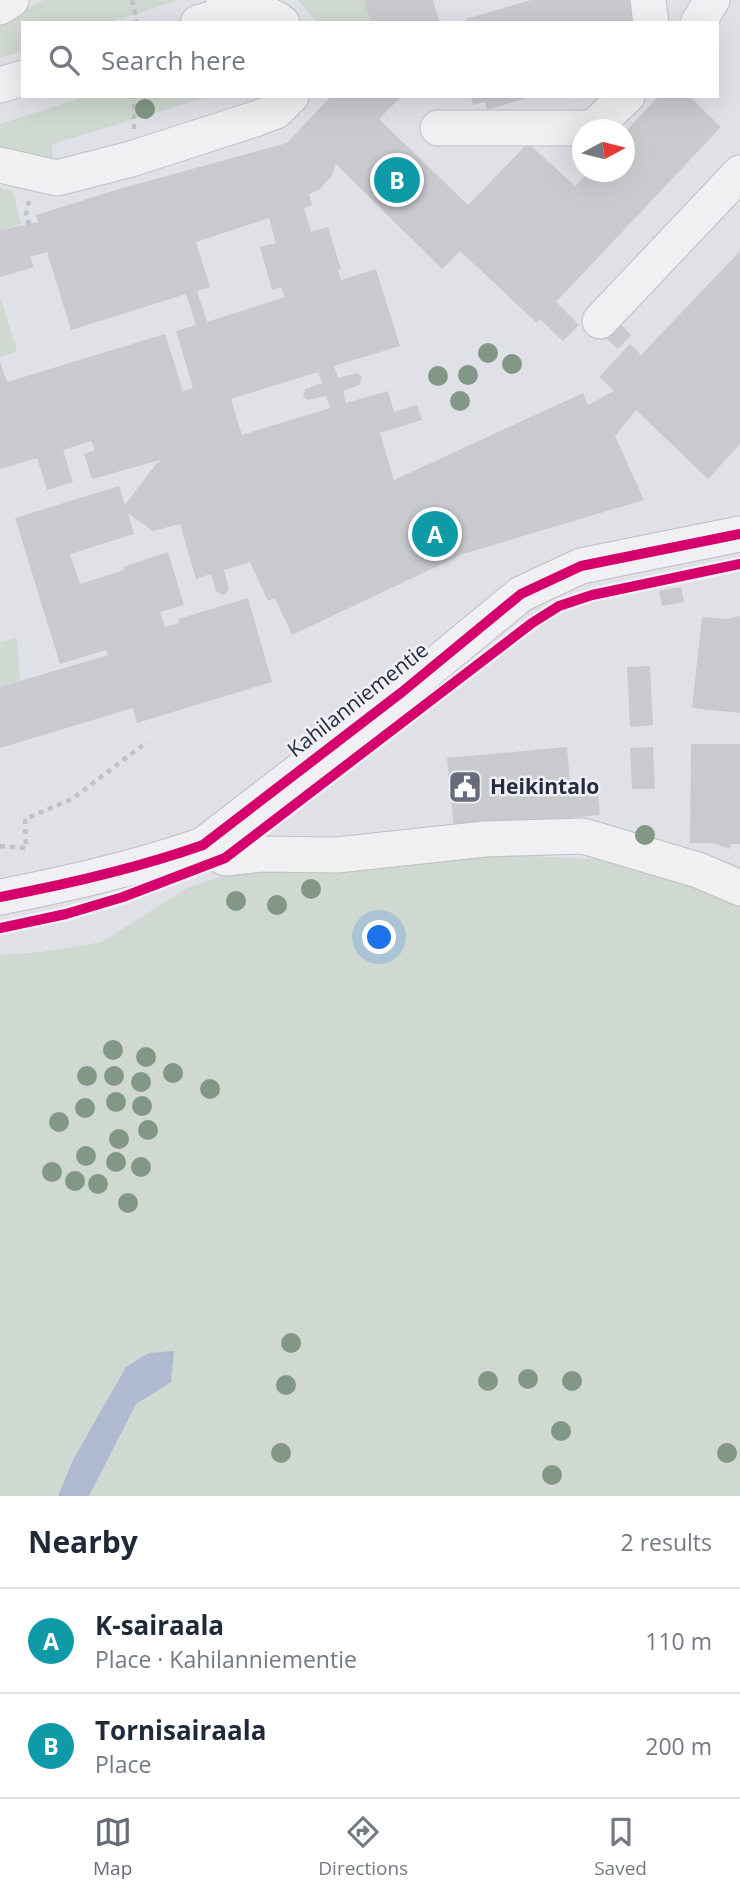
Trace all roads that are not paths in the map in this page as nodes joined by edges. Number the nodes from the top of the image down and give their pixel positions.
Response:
1 (12, 0) edge
2 (649, 0) edge
3 (712, 0) edge
4 (230, 5) edge
5 (0, 6) edge
6 (202, 21) edge
7 (279, 21) edge
8 (651, 21) edge
9 (699, 21) edge
10 (21, 79) edge
11 (0, 85) edge
12 (289, 98) edge
13 (624, 98) edge
14 (438, 128) dead end
15 (0, 165) edge
16 (740, 173) edge
17 (600, 321) dead end
18 (740, 534) edge
19 (203, 845) junction
20 (740, 888) edge
21 (0, 897) edge

1 - 5 street
2 - 8 street
3 - 9 street
4 - 6 street
4 - 7 street
10 - 11 street
12 - 15 street
13 - 14 street
16 - 17 street
18 - 19 street, Kahilanniementie
19 - 20 street
19 - 21 street, Kahilanniementie

